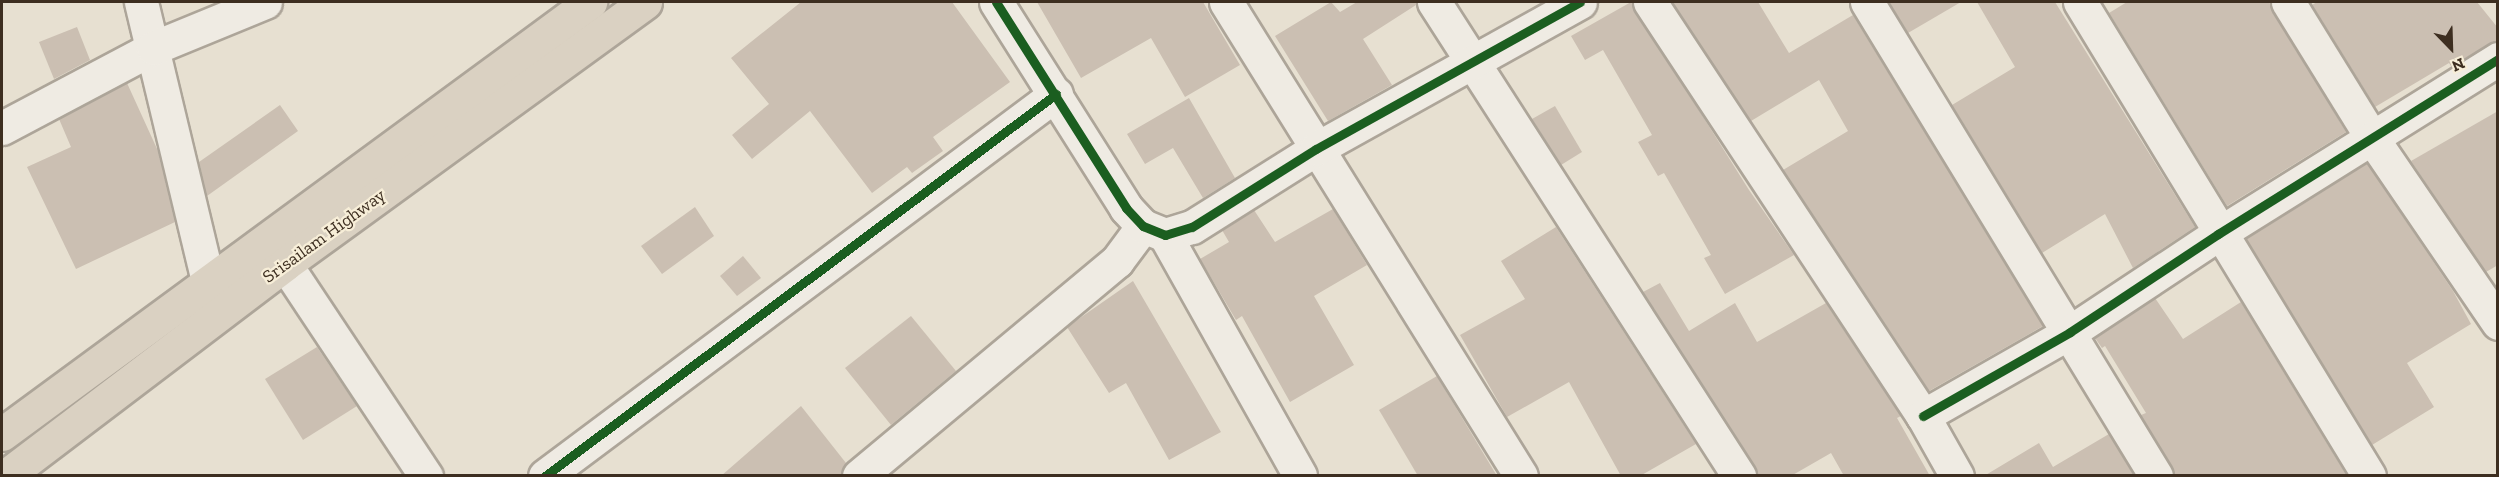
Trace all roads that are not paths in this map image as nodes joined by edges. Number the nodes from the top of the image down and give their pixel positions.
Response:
1 (141, 2) edge
2 (265, 2) edge
3 (590, 2) edge
4 (645, 2) edge
5 (996, 2) edge
6 (1226, 2) edge
7 (1434, 2) edge
8 (1580, 2) edge
9 (1650, 2) edge
10 (1867, 2) edge
11 (2080, 2) edge
12 (2288, 2) edge
13 (153, 48) junction
14 (2498, 59) edge
15 (1470, 61) junction
16 (1056, 94) junction
17 (2, 128) edge
18 (2372, 138) junction
19 (1316, 149) junction
20 (1154, 231) junction
21 (2218, 234) junction
22 (285, 264) junction
23 (208, 281) junction
24 (2498, 323) edge
25 (2070, 332) junction
26 (1923, 416) junction
27 (2, 434) edge
28 (6, 476) edge
29 (426, 476) edge
30 (545, 476) edge
31 (859, 476) edge
32 (1300, 476) edge
33 (1521, 476) edge
34 (1739, 476) edge
35 (1958, 476) edge
36 (2156, 476) edge
37 (2369, 476) edge

1 - 13 street
2 - 13 street
3 - 23 highway, Srisailam Highway
4 - 22 highway, Srisailam Highway
5 - 16 street
6 - 19 street
7 - 15 street
8 - 15 street
9 - 26 street
10 - 25 street
11 - 21 street
12 - 18 street
13 - 17 street
13 - 23 street
14 - 18 street
15 - 19 street
15 - 34 street
16 - 20 street
16 - 30 street
18 - 21 street
18 - 24 street
19 - 20 street
19 - 33 street
20 - 31 street
20 - 32 street
21 - 25 street
21 - 37 street
22 - 28 highway, Srisailam Highway
22 - 29 street
23 - 27 highway, Srisailam Highway
25 - 26 street
25 - 36 street
26 - 35 street

